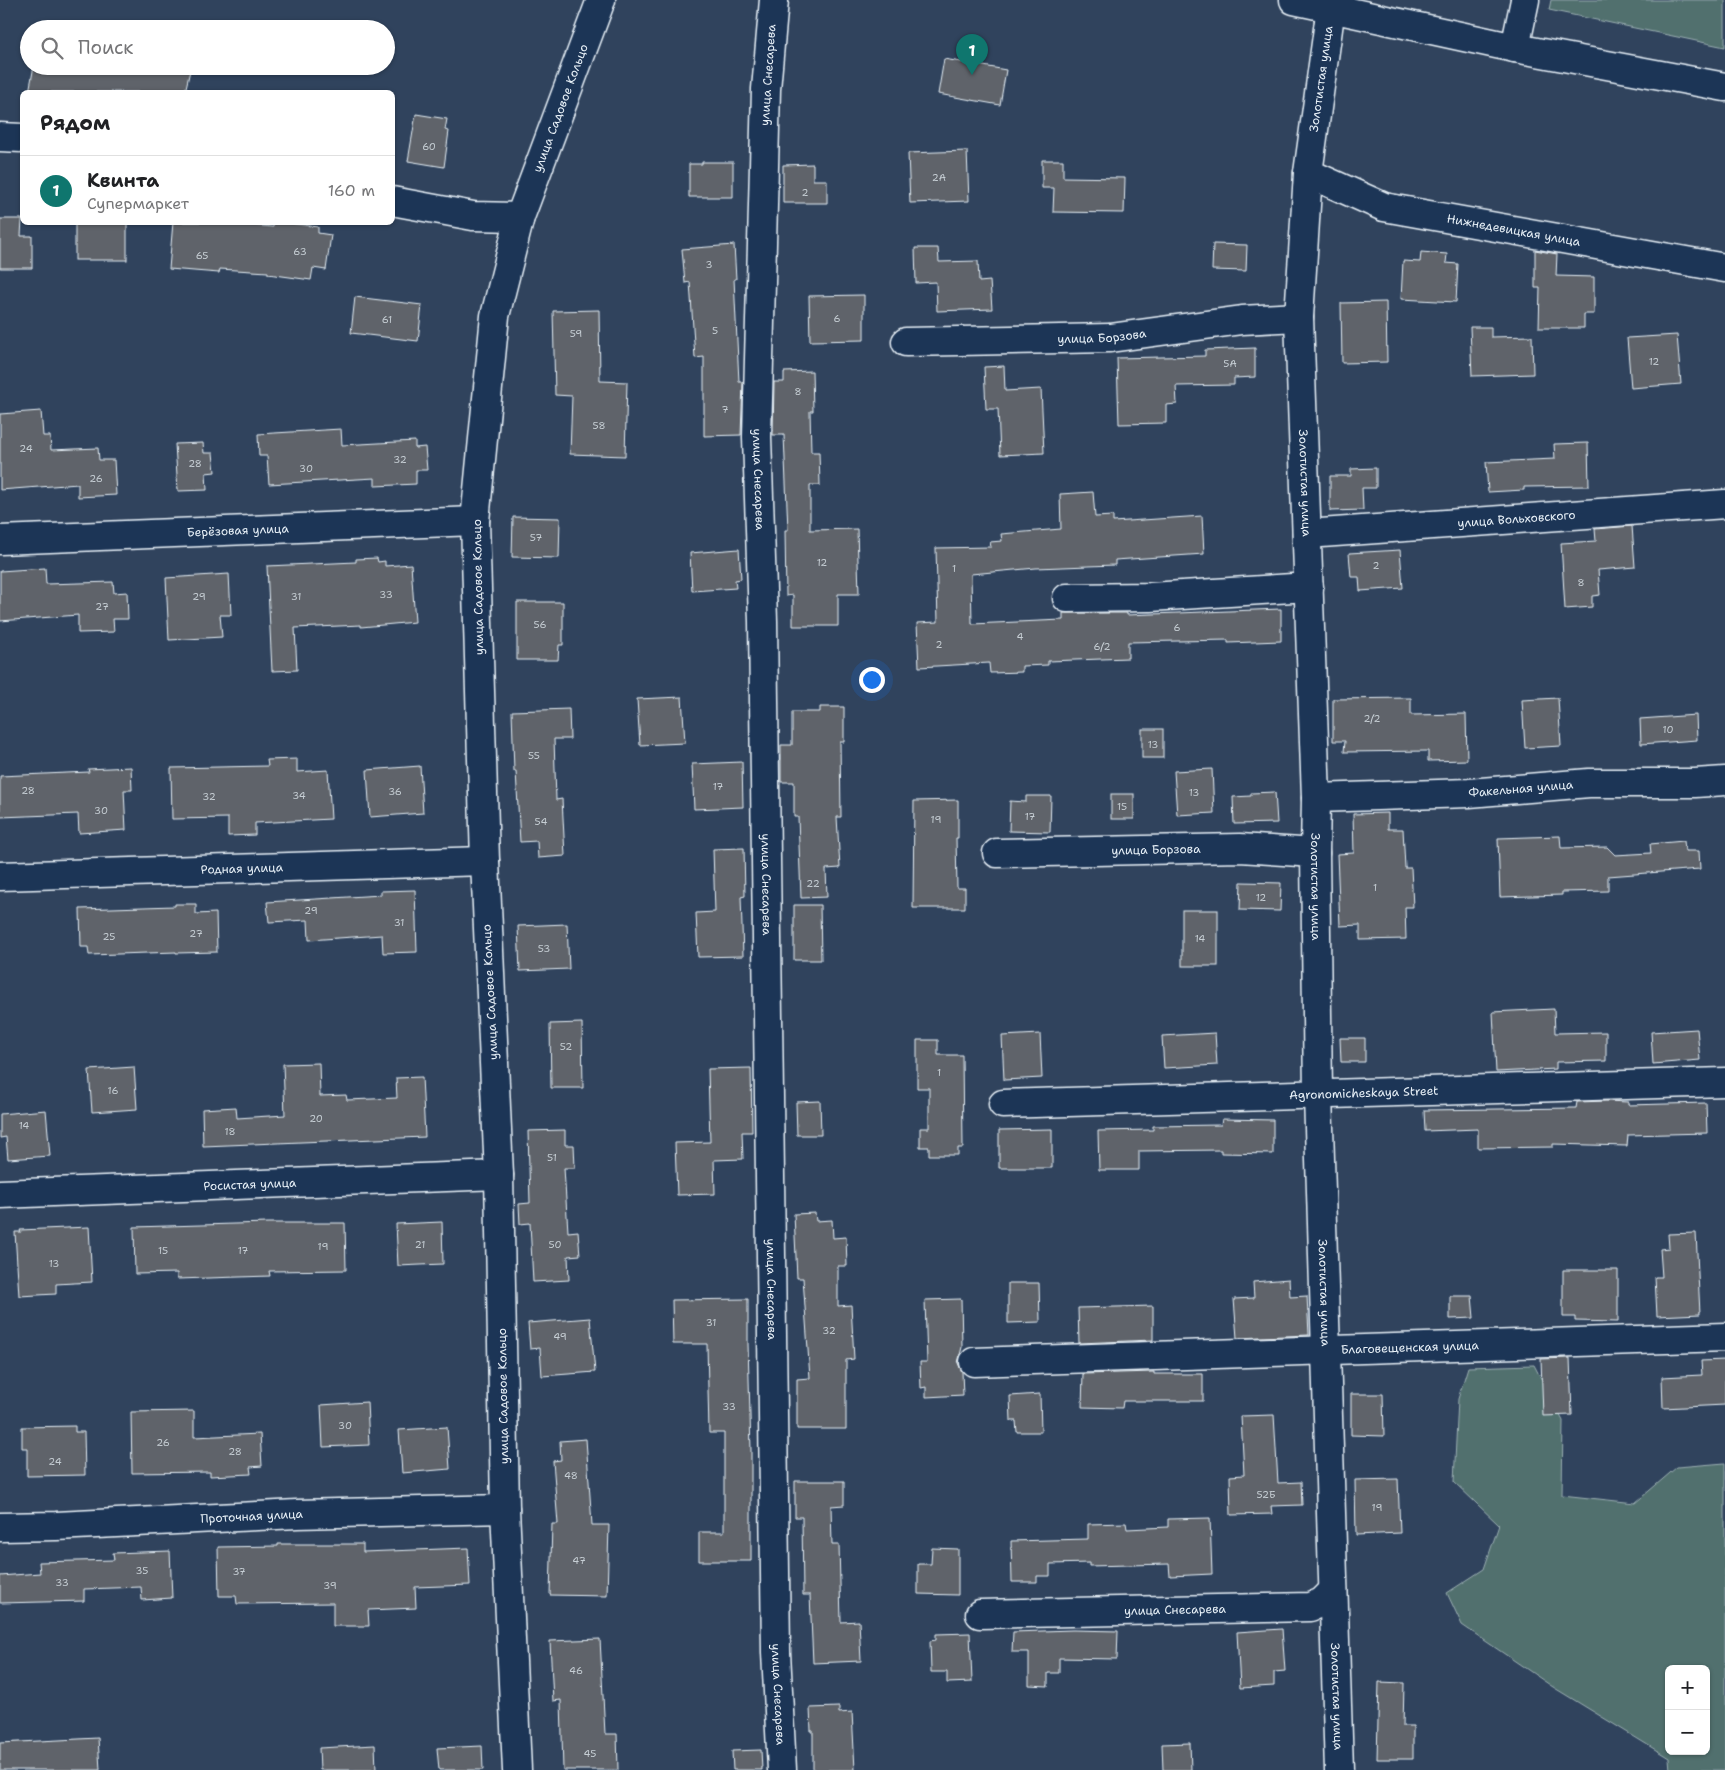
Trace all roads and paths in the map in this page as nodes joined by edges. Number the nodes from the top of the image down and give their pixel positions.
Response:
1 (601, 0) edge
2 (774, 0) edge
3 (1294, 0) edge
4 (1525, 0) edge
5 (1331, 7) junction
6 (1515, 48) junction
7 (1725, 87) edge
8 (0, 137) edge
9 (20, 138) edge
10 (1308, 173) junction
11 (395, 202) edge
12 (520, 217) junction
13 (1725, 268) edge
14 (1299, 317) junction
15 (906, 342) dead end
16 (1725, 504) edge
17 (476, 521) junction
18 (1307, 534) junction
19 (0, 540) edge
20 (1309, 587) junction
21 (1068, 598) dead end
22 (1725, 781) edge
23 (1316, 798) junction
24 (997, 853) dead end
25 (1314, 853) junction
26 (484, 861) junction
27 (0, 876) edge
28 (1725, 1082) edge
29 (1318, 1095) junction
30 (1003, 1104) dead end
31 (499, 1174) junction
32 (0, 1194) edge
33 (1725, 1337) edge
34 (1326, 1351) junction
35 (974, 1362) dead end
36 (505, 1509) junction
37 (0, 1527) edge
38 (1334, 1591) junction
39 (980, 1614) dead end
40 (517, 1770) edge
41 (782, 1770) edge
42 (1339, 1770) edge

1 - 12 street, улица Садовое Кольцо
2 - 41 street, улица Снесарева
3 - 5 street
4 - 6 street
5 - 6 street
5 - 10 street, Золотистая улица
6 - 7 street
8 - 9 street
10 - 13 street, Нижнедевицкая улица
10 - 14 street, Золотистая улица
11 - 12 street
12 - 17 street, улица Садовое Кольцо
14 - 15 street, улица Борзова
14 - 18 street, Золотистая улица
16 - 18 street, улица Вольховского
17 - 19 street, Берёзовая улица
17 - 26 street, улица Садовое Кольцо
18 - 20 street, Золотистая улица
20 - 21 street
20 - 23 street, Золотистая улица
22 - 23 street, Факельная улица
23 - 25 street, Золотистая улица
24 - 25 street, улица Борзова
25 - 29 street, Золотистая улица
26 - 27 street, Родная улица
26 - 31 street, улица Садовое Кольцо
28 - 29 street, Agronomicheskaya Street
29 - 30 street, Agronomicheskaya Street
29 - 34 street, Золотистая улица
31 - 32 street, Росистая улица
31 - 36 street, улица Садовое Кольцо
33 - 34 street, Благовещенская улица
34 - 35 street, Благовещенская улица
34 - 38 street, Золотистая улица
36 - 37 street, Проточная улица
36 - 40 street, улица Садовое Кольцо
38 - 39 street, улица Снесарева
38 - 42 street, Золотистая улица

